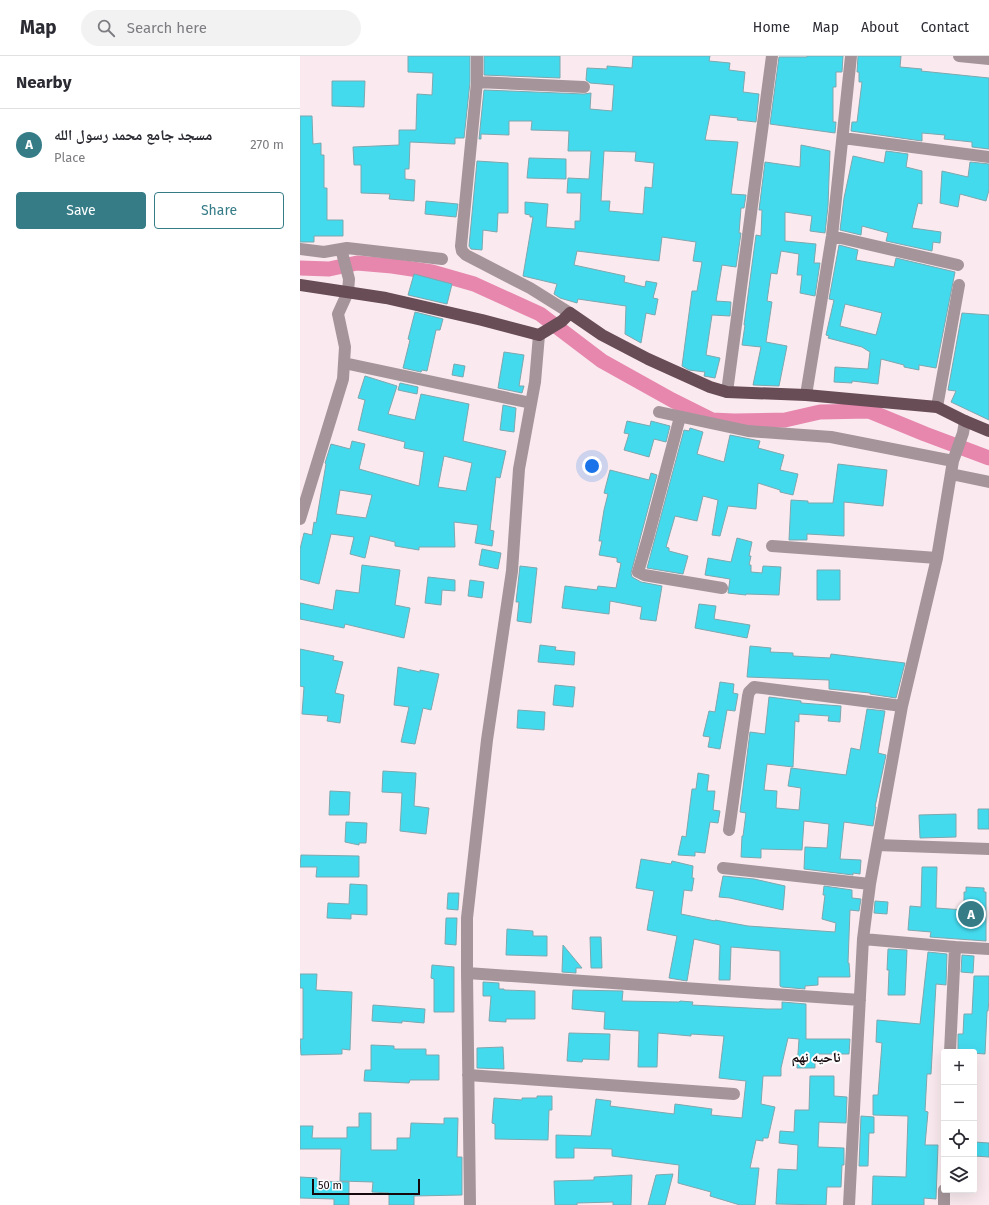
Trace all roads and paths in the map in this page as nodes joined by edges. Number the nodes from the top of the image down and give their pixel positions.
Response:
1 (478, 56) edge
2 (772, 56) edge
3 (851, 56) edge
4 (959, 56) edge
5 (989, 59) edge
6 (477, 82) junction
7 (584, 87) dead end
8 (843, 138) junction
9 (989, 157) edge
10 (832, 236) junction
11 (300, 249) edge
12 (342, 252) junction
13 (442, 258) dead end
14 (958, 266) dead end
15 (300, 285) edge
16 (959, 285) dead end
17 (348, 292) junction
18 (570, 312) junction
19 (543, 332) junction
20 (344, 363) junction
21 (726, 392) junction
22 (806, 395) junction
23 (532, 403) junction
24 (936, 407) junction
25 (659, 412) dead end
26 (680, 417) junction
27 (964, 427) junction
28 (989, 432) edge
29 (953, 461) junction
30 (951, 474) junction
31 (989, 482) edge
32 (300, 519) edge
33 (772, 546) dead end
34 (937, 558) junction
35 (722, 588) dead end
36 (902, 706) junction
37 (729, 830) dead end
38 (877, 845) junction
39 (989, 849) edge
40 (723, 868) dead end
41 (870, 884) junction
42 (864, 939) junction
43 (955, 947) junction
44 (989, 949) edge
45 (467, 973) junction
46 (860, 1000) junction
47 (950, 1049) edge
48 (468, 1075) junction
49 (734, 1094) dead end
50 (944, 1193) edge
51 (470, 1205) edge
52 (849, 1205) edge
53 (944, 1205) edge

1 - 6 street
2 - 21 street
3 - 8 street
4 - 5 street
6 - 7 street
6 - 18 street
8 - 9 street
8 - 10 street
10 - 14 street
10 - 22 street
11 - 12 street
12 - 13 street
12 - 17 street
15 - 17 main road
16 - 24 street
17 - 19 main road
17 - 20 street
18 - 19 main road
18 - 21 main road
19 - 23 street
20 - 23 street
20 - 32 street
21 - 22 main road
22 - 24 main road
23 - 45 street
24 - 27 main road
25 - 26 street
26 - 29 street
26 - 35 street
27 - 28 main road
27 - 29 street
29 - 30 street
30 - 31 street
30 - 34 street
33 - 34 street
34 - 36 street
36 - 37 street
36 - 38 street
38 - 39 street
38 - 41 street
40 - 41 street
41 - 42 street
42 - 43 street
42 - 46 street
43 - 44 street
43 - 47 street
45 - 46 street
45 - 48 street
46 - 52 street
48 - 49 street
48 - 51 street
50 - 53 street

